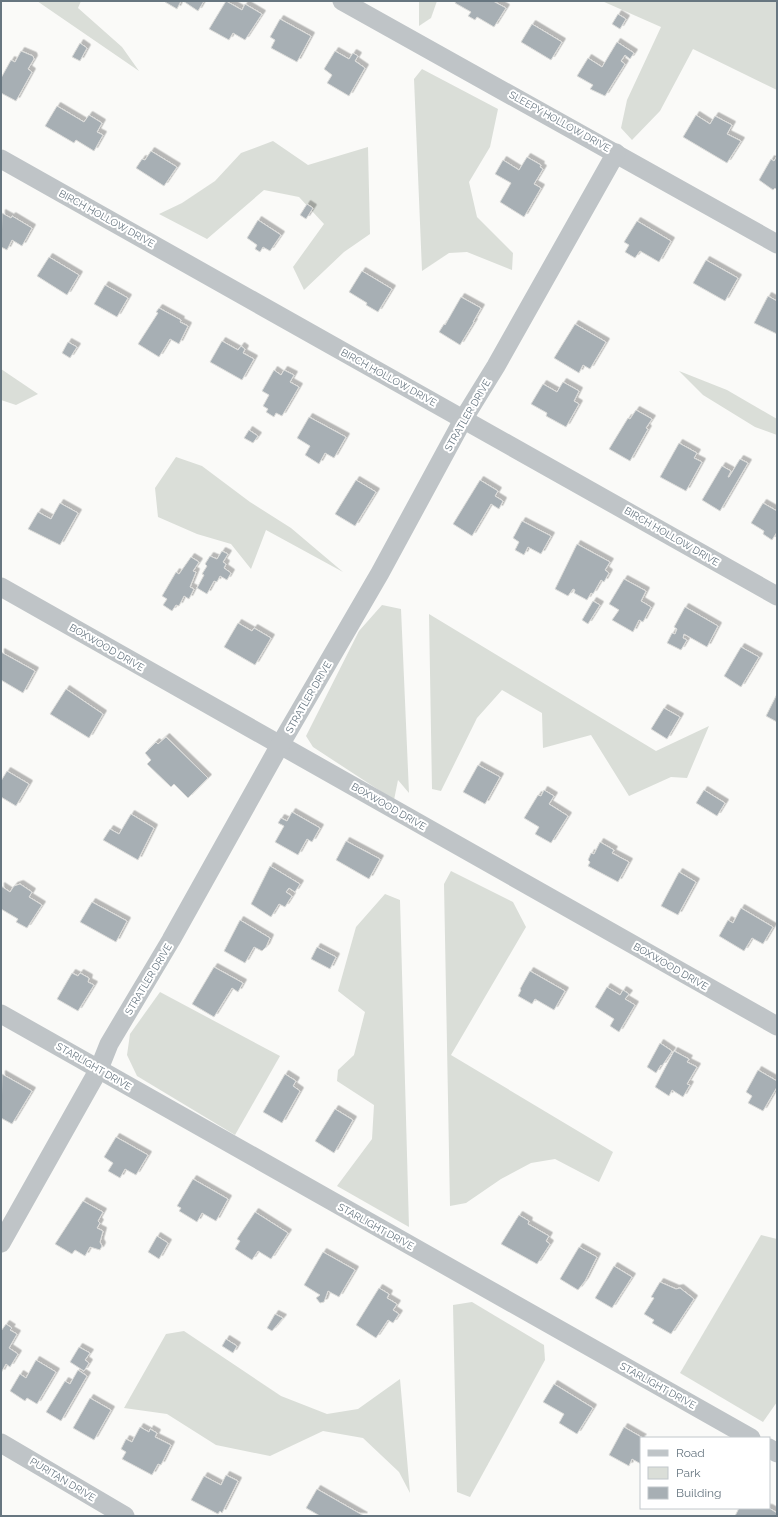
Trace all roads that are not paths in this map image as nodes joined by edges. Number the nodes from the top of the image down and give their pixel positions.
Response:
1 (342, 1) edge
2 (616, 152) junction
3 (1, 159) edge
4 (777, 244) edge
5 (464, 418) junction
6 (1, 587) edge
7 (777, 596) edge
8 (280, 745) junction
9 (1, 1014) edge
10 (777, 1026) edge
11 (99, 1069) junction
12 (1, 1243) edge
13 (749, 1437) edge
14 (1, 1443) edge
15 (125, 1516) edge

1 - 2 street, SLEEPY HOLLOW DRIVE
2 - 4 street, SLEEPY HOLLOW DRIVE
2 - 5 street, STRATLER DRIVE
3 - 5 street, BIRCH HOLLOW DRIVE
5 - 7 street, BIRCH HOLLOW DRIVE
5 - 8 street, STRATLER DRIVE
6 - 8 street, BOXWOOD DRIVE
8 - 10 street, BOXWOOD DRIVE
8 - 11 street, STRATLER DRIVE
9 - 11 street, STARLIGHT DRIVE
11 - 12 street, STRATLER DRIVE
11 - 13 street, STARLIGHT DRIVE
14 - 15 street, PURITAN DRIVE

